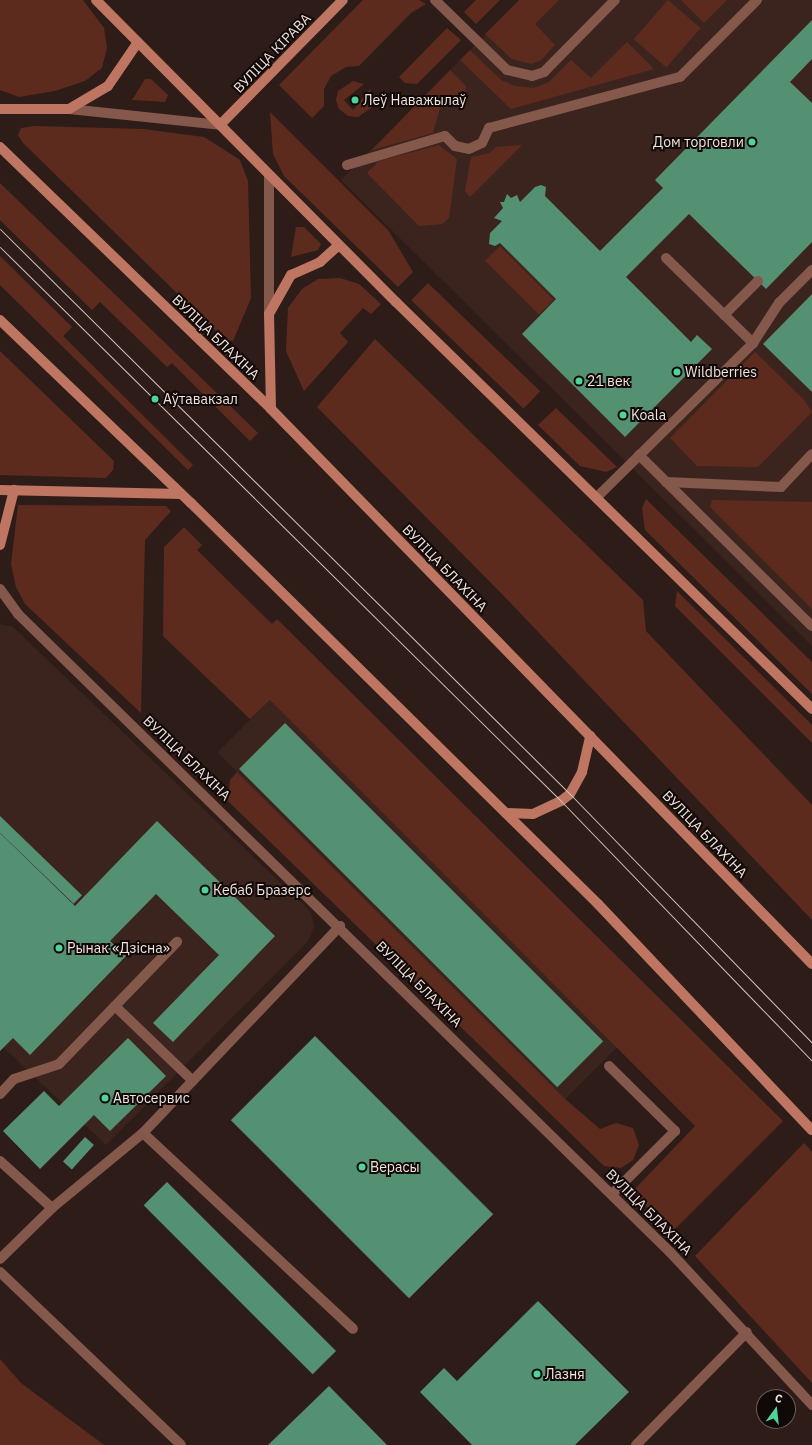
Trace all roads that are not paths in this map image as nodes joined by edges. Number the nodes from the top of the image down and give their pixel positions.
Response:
1 (96, 0) edge
2 (342, 0) edge
3 (435, 0) edge
4 (615, 0) edge
5 (757, 0) edge
6 (138, 42) junction
7 (69, 108) junction
8 (0, 110) edge
9 (220, 125) junction
10 (0, 147) edge
11 (347, 165) dead end
12 (269, 175) junction
13 (339, 245) junction
14 (666, 258) dead end
15 (812, 270) edge
16 (758, 281) dead end
17 (270, 314) junction
18 (724, 315) junction
19 (0, 320) edge
20 (752, 343) junction
21 (271, 409) junction
22 (812, 454) edge
23 (639, 455) junction
24 (666, 482) junction
25 (0, 490) edge
26 (14, 490) junction
27 (181, 494) junction
28 (597, 497) junction
29 (0, 545) edge
30 (0, 588) edge
31 (812, 626) edge
32 (812, 709) edge
33 (590, 736) junction
34 (506, 813) junction
35 (340, 926) junction
36 (177, 942) dead end
37 (812, 964) edge
38 (114, 1006) junction
39 (609, 1066) dead end
40 (193, 1081) junction
41 (0, 1094) edge
42 (812, 1130) edge
43 (142, 1132) junction
44 (0, 1161) edge
45 (612, 1194) junction
46 (52, 1208) junction
47 (0, 1260) edge
48 (0, 1272) edge
49 (353, 1329) dead end
50 (747, 1332) junction
51 (812, 1405) edge
52 (181, 1445) edge
53 (636, 1445) edge

1 - 6 main road
2 - 9 main road, ВУЛІЦА КІРАВА
3 - 4 street
5 - 11 street
6 - 7 main road
6 - 9 main road
7 - 8 main road
7 - 9 street
9 - 12 main road
10 - 21 main road, ВУЛІЦА БЛАХІНА
12 - 13 main road
12 - 17 street
13 - 17 main road
13 - 28 main road
14 - 18 street
15 - 20 street
16 - 18 street
17 - 21 main road
18 - 20 street
19 - 27 main road
20 - 23 street
21 - 33 main road, ВУЛІЦА БЛАХІНА
22 - 24 street
23 - 24 street
23 - 28 street
24 - 31 street
25 - 26 main road
26 - 27 main road
26 - 29 main road
27 - 34 main road
28 - 32 main road
30 - 35 street, ВУЛІЦА БЛАХІНА
33 - 34 main road
33 - 37 main road, ВУЛІЦА БЛАХІНА
34 - 42 main road
35 - 40 street
35 - 45 street, ВУЛІЦА БЛАХІНА
36 - 38 street
38 - 40 street
38 - 41 street
39 - 45 street
40 - 43 street
43 - 46 street
43 - 49 street
44 - 46 street
45 - 50 street, ВУЛІЦА БЛАХІНА
46 - 47 street
48 - 52 street
50 - 51 street, ВУЛІЦА БЛАХІНА
50 - 53 street

